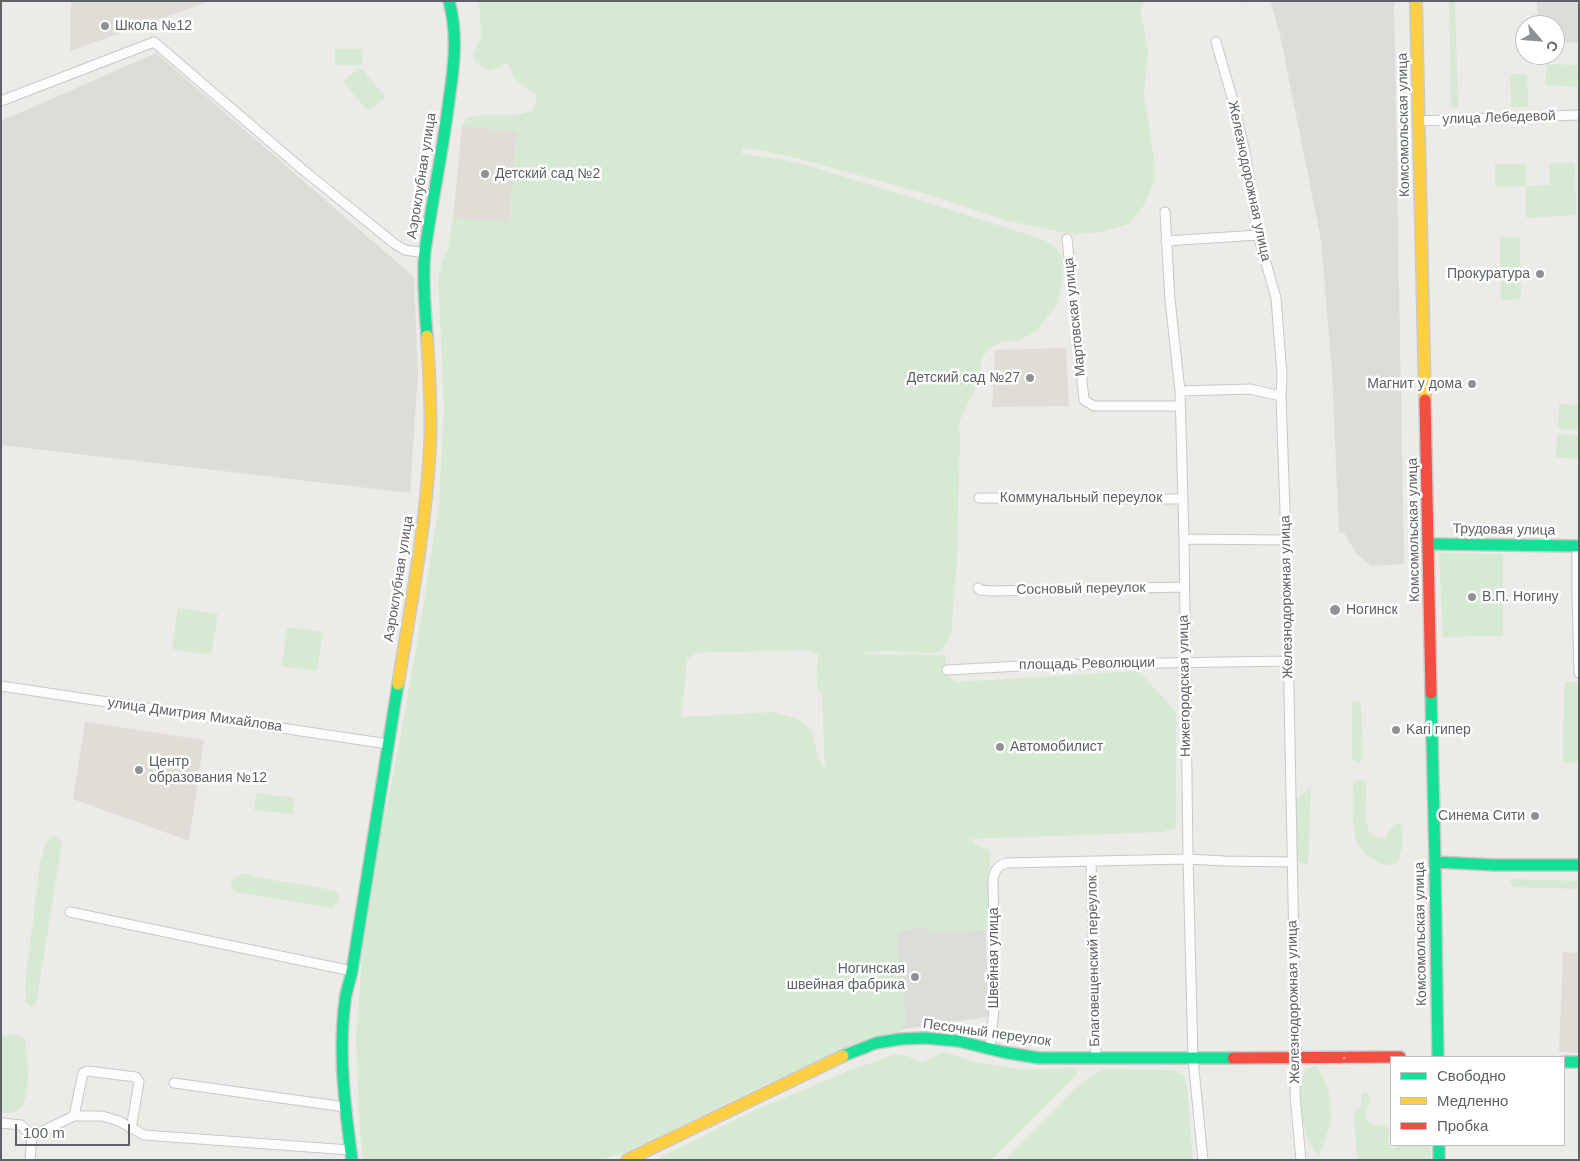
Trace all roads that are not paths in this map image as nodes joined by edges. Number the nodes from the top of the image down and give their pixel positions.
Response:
1 (449, 1) edge
2 (1416, 1) edge
3 (1216, 42) dead end
4 (1, 101) edge
5 (1579, 115) edge
6 (1418, 121) junction
7 (1165, 212) dead end
8 (1258, 235) junction
9 (1067, 239) dead end
10 (1166, 241) junction
11 (425, 253) junction
12 (1180, 390) junction
13 (1281, 396) junction
14 (1180, 406) junction
15 (979, 498) dead end
16 (1183, 498) junction
17 (1184, 538) junction
18 (1286, 540) junction
19 (1429, 544) junction
20 (1578, 546) edge
21 (1184, 587) junction
22 (978, 588) dead end
23 (1578, 594) edge
24 (1288, 661) junction
25 (1185, 662) junction
26 (946, 670) dead end
27 (1579, 673) edge
28 (1, 686) edge
29 (388, 744) junction
30 (1188, 859) junction
31 (1091, 862) junction
32 (1292, 862) junction
33 (1436, 862) junction
34 (1579, 865) edge
35 (70, 912) dead end
36 (352, 970) junction
37 (990, 1049) junction
38 (1438, 1056) edge
39 (1390, 1057) edge
40 (1296, 1058) junction
41 (1192, 1059) junction
42 (1096, 1060) junction
43 (1565, 1062) edge
44 (1579, 1062) edge
45 (174, 1083) dead end
46 (345, 1107) junction
47 (74, 1116) junction
48 (1, 1123) edge
49 (131, 1129) junction
50 (32, 1136) junction
51 (1439, 1146) edge
52 (351, 1155) edge
53 (30, 1160) edge
54 (627, 1160) edge
55 (1203, 1160) edge
56 (1301, 1160) edge
57 (1439, 1160) edge

1 - 11 main road, Аэроклубная улица
2 - 6 main road, Комсомольская улица
3 - 8 street, Железнодорожная улица
4 - 11 street
5 - 6 street, улица Лебедевой
6 - 19 main road, Комсомольская улица
7 - 10 street, Нижегородская улица
8 - 10 street
8 - 13 street, Железнодорожная улица
9 - 14 street, Мартовская улица
10 - 12 street, Нижегородская улица
11 - 29 main road, Аэроклубная улица
12 - 13 street
12 - 14 street, Нижегородская улица
13 - 18 street, Железнодорожная улица
14 - 16 street, Нижегородская улица
15 - 16 street, Коммунальный переулок
16 - 17 street, Нижегородская улица
17 - 18 street
17 - 21 street, Нижегородская улица
18 - 24 street, Железнодорожная улица
19 - 20 main road, Трудовая улица
19 - 33 main road, Комсомольская улица
20 - 23 street
21 - 22 street, Сосновый переулок
21 - 25 street, Нижегородская улица
23 - 27 street
24 - 25 street, площадь Революции
24 - 32 street, Железнодорожная улица
25 - 26 street, площадь Революции
25 - 30 street, Нижегородская улица
28 - 29 street, улица Дмитрия Михайлова
29 - 36 main road, Аэроклубная улица
30 - 31 street
30 - 32 street
30 - 41 street, Нижегородская улица
31 - 37 street, Швейная улица
31 - 42 street, Благовещенский переулок
32 - 40 street, Железнодорожная улица
33 - 34 main road
33 - 38 main road, Комсомольская улица
35 - 36 street
36 - 46 main road, Аэроклубная улица
37 - 42 main road, Песочный переулок
37 - 54 main road, Песочный переулок
39 - 40 main road, Песочный переулок
40 - 41 main road, Песочный переулок
40 - 56 street, Железнодорожная улица
41 - 42 main road, Песочный переулок
41 - 55 street, Нижегородская улица
43 - 44 main road
45 - 46 street
46 - 52 main road, Аэроклубная улица
47 - 49 street
47 - 49 street
47 - 50 street
48 - 50 street
49 - 52 street
50 - 53 street
51 - 57 main road

